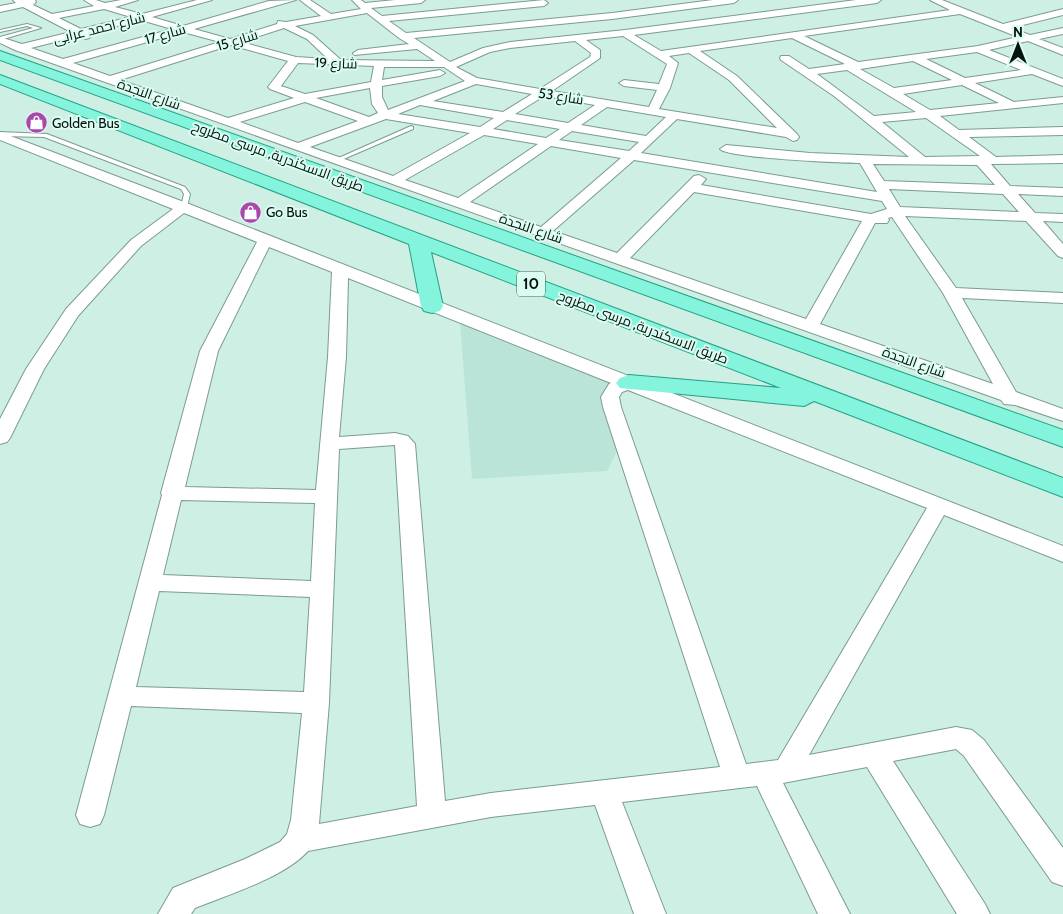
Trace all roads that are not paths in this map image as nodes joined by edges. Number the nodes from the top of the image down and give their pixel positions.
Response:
1 (42, 0) edge
2 (88, 0) edge
3 (134, 0) edge
4 (292, 0) edge
5 (304, 0) edge
6 (421, 0) edge
7 (655, 0) edge
8 (734, 0) edge
9 (877, 0) edge
10 (934, 0) edge
11 (543, 1) edge
12 (22, 2) edge
13 (267, 2) edge
14 (703, 2) edge
15 (208, 3) edge
16 (500, 3) edge
17 (612, 5) dead end
18 (103, 6) junction
19 (363, 6) edge
20 (758, 7) dead end
21 (810, 8) junction
22 (0, 9) edge
23 (664, 9) junction
24 (960, 11) junction
25 (240, 12) junction
26 (1063, 12) edge
27 (773, 13) junction
28 (628, 14) junction
29 (328, 16) junction
30 (612, 16) junction
31 (53, 17) junction
32 (140, 17) junction
33 (380, 19) junction
34 (727, 20) junction
35 (299, 21) junction
36 (559, 21) junction
37 (285, 25) junction
38 (684, 25) junction
39 (793, 27) junction
40 (848, 27) junction
41 (1003, 27) junction
42 (661, 28) junction
43 (182, 29) junction
44 (640, 31) junction
45 (1063, 31) edge
46 (79, 32) junction
47 (626, 33) junction
48 (402, 36) junction
49 (577, 38) junction
50 (767, 39) junction
51 (1032, 39) junction
52 (0, 41) edge
53 (229, 42) junction
54 (721, 45) junction
55 (121, 46) junction
56 (417, 46) junction
57 (19, 48) junction
58 (978, 49) junction
59 (691, 50) junction
60 (137, 51) dead end
61 (1063, 52) edge
62 (661, 54) junction
63 (153, 56) dead end
64 (785, 58) dead end
65 (915, 58) junction
66 (335, 60) junction
67 (169, 61) junction
68 (61, 63) junction
69 (292, 65) junction
70 (449, 67) junction
71 (854, 67) junction
72 (1034, 71) junction
73 (809, 72) junction
74 (378, 74) junction
75 (0, 79) edge
76 (108, 80) junction
77 (474, 81) junction
78 (963, 82) junction
79 (624, 83) dead end
80 (1063, 83) edge
81 (664, 88) junction
82 (892, 92) junction
83 (541, 93) junction
84 (302, 98) junction
85 (1063, 100) edge
86 (420, 102) junction
87 (605, 103) junction
88 (1012, 105) junction
89 (188, 108) junction
90 (652, 111) junction
91 (166, 115) junction
92 (386, 115) junction
93 (674, 115) junction
94 (930, 115) junction
95 (505, 116) junction
96 (871, 120) junction
97 (370, 121) junction
98 (228, 122) junction
99 (570, 126) junction
100 (743, 126) junction
101 (411, 128) dead end
102 (1063, 131) edge
103 (480, 132) junction
104 (790, 134) junction
105 (958, 134) junction
106 (0, 135) edge
107 (649, 140) junction
108 (547, 142) junction
109 (298, 147) junction
110 (726, 149) junction
111 (630, 156) junction
112 (814, 157) junction
113 (863, 158) junction
114 (1063, 159) edge
115 (337, 160) junction
116 (921, 160) junction
117 (987, 160) junction
118 (708, 169) junction
119 (395, 180) junction
120 (691, 187) junction
121 (1007, 190) junction
122 (1063, 192) edge
123 (460, 203) junction
124 (891, 204) junction
125 (184, 208) junction
126 (1030, 217) junction
127 (1063, 218) edge
128 (870, 219) junction
129 (544, 232) junction
130 (265, 240) junction
131 (419, 242) junction
132 (1063, 253) edge
133 (620, 259) junction
134 (340, 270) junction
135 (951, 293) junction
136 (1063, 298) edge
137 (432, 306) junction
138 (811, 325) junction
139 (628, 383) junction
140 (1008, 396) junction
141 (836, 401) junction
142 (1063, 415) edge
143 (1030, 427) junction
144 (0, 438) edge
145 (1063, 439) edge
146 (329, 444) junction
147 (1063, 488) edge
148 (171, 493) junction
149 (326, 498) junction
150 (939, 505) junction
151 (1063, 554) edge
152 (149, 583) junction
153 (322, 589) junction
154 (120, 696) junction
155 (316, 703) junction
156 (874, 755) junction
157 (763, 774) junction
158 (605, 793) junction
159 (90, 815) dead end
160 (432, 816) junction
161 (300, 840) junction
162 (1063, 872) edge
163 (174, 914) edge
164 (650, 914) edge
165 (834, 914) edge
166 (974, 914) edge

1 - 12 street
2 - 18 street, شارع 19
3 - 18 street
4 - 13 street, شارع 17
5 - 29 street
6 - 19 street, شارع 15
7 - 23 street
8 - 14 street
9 - 21 street
10 - 24 street
11 - 16 street
11 - 36 street
12 - 22 street
12 - 31 street
13 - 25 street, شارع 17
13 - 35 street
14 - 23 street
15 - 25 street
15 - 32 street, شارع احمد عرابى
16 - 33 street
17 - 28 street
18 - 31 street
18 - 32 street, شارع 19
19 - 29 street, شارع 15
19 - 33 street, شارع 53
20 - 27 street
21 - 27 street
21 - 40 street
23 - 28 street
24 - 40 street
24 - 41 street
25 - 37 street
25 - 43 street, شارع 17
26 - 41 street
27 - 34 street
27 - 39 street
28 - 30 street
28 - 42 street
29 - 35 street, شارع 15
30 - 36 street
30 - 44 street
31 - 46 street
32 - 43 street, شارع 19
32 - 46 street, شارع احمد عرابى
33 - 48 street, شارع 53
34 - 38 street
34 - 50 street
35 - 37 street, شارع 15
36 - 48 street
37 - 53 street, شارع 15
37 - 66 street
38 - 42 street
38 - 54 street
39 - 40 street
39 - 50 street
39 - 71 street
41 - 51 street
42 - 44 street
43 - 53 street, شارع 19
43 - 55 street, شارع 17
44 - 47 street
45 - 51 street
46 - 55 street
46 - 57 street, شارع احمد عرابى
47 - 49 street
47 - 62 street
48 - 56 street, شارع 53
49 - 70 street
49 - 83 street
50 - 54 street
51 - 58 street
51 - 61 street
52 - 52 lane
52 - 57 street, شارع النجدة
52 - 91 main road, طريق الاسكندرية, مرسى مطروح / 10
53 - 67 street, شارع 15
53 - 69 street, شارع 19
54 - 59 street
55 - 60 street
55 - 68 street, شارع 17
56 - 66 street
56 - 70 street, شارع 53
57 - 68 street, شارع النجدة
58 - 65 street
58 - 72 street
59 - 62 street
59 - 104 street
62 - 81 street
63 - 67 street
64 - 73 street
65 - 71 street
65 - 78 street
66 - 69 street, شارع 19
66 - 74 street, شارع 19
67 - 76 street, شارع 15
68 - 76 street, شارع النجدة
69 - 74 street
69 - 84 street
70 - 74 street
70 - 74 street, شارع 19
70 - 77 street, شارع 53
71 - 73 street
71 - 82 street
72 - 78 street
72 - 80 street
73 - 96 street
74 - 84 street
74 - 92 street
75 - 131 main road, طريق الاسكندرية, مرسى مطروح / 10
76 - 89 street, شارع النجدة
77 - 83 street, شارع 53
77 - 86 street
78 - 82 street
78 - 88 street
79 - 81 street
81 - 90 street
82 - 94 street
83 - 87 street, شارع 53
83 - 95 street
84 - 97 street
84 - 98 street
85 - 88 street
86 - 92 street
86 - 95 street
87 - 90 street, شارع 53
87 - 99 street
88 - 94 street
89 - 91 main road
89 - 98 street, شارع النجدة
90 - 93 street, شارع 53
91 - 143 main road, طريق الاسكندرية, مرسى مطروح / 10
92 - 97 street
92 - 103 street
93 - 100 street, شارع 53
93 - 107 street
94 - 96 street
94 - 105 street
95 - 99 street
95 - 103 street
96 - 116 street
97 - 109 street
98 - 109 street, شارع النجدة
99 - 107 street
99 - 108 street
100 - 104 street, شارع 53
100 - 110 street
101 - 115 lane
102 - 105 street
103 - 108 street
103 - 119 street
104 - 112 street
105 - 117 street
106 - 125 street
107 - 111 street
108 - 111 street
108 - 123 street
109 - 115 street, شارع النجدة
110 - 112 street
110 - 118 street
111 - 118 street
111 - 129 street
112 - 113 street
113 - 116 street
113 - 124 street
114 - 117 street
115 - 119 street, شارع النجدة
116 - 117 street
117 - 121 street
118 - 120 street
118 - 124 street
119 - 123 street, شارع النجدة
120 - 128 street
120 - 133 street
121 - 122 street
121 - 124 street
121 - 126 street
123 - 129 street, شارع النجدة
124 - 126 street
124 - 128 street
124 - 135 street
125 - 130 street
125 - 144 street
126 - 127 street
126 - 132 street
128 - 138 street
129 - 133 street, شارع النجدة
130 - 134 street
130 - 148 street
131 - 137 main road
131 - 141 main road, طريق الاسكندرية, مرسى مطروح / 10
133 - 138 street, شارع النجدة
134 - 137 street
134 - 146 street
135 - 136 street
135 - 140 street
137 - 139 street
138 - 140 street, شارع النجدة
139 - 141 main road
139 - 150 street
139 - 157 street
140 - 142 street, شارع النجدة
140 - 143 street
141 - 147 main road, طريق الاسكندرية, مرسى مطروح / 10
143 - 145 main road, طريق الاسكندرية, مرسى مطروح / 10
146 - 149 street
146 - 160 street
148 - 149 street
148 - 152 street
149 - 153 street
150 - 151 street
150 - 157 street
152 - 153 street
152 - 154 street
153 - 155 street
154 - 155 street
154 - 159 street
155 - 161 street
156 - 157 street
156 - 162 street
156 - 166 street
157 - 158 street
157 - 165 street
158 - 160 street
158 - 164 street
160 - 161 street
161 - 163 street

